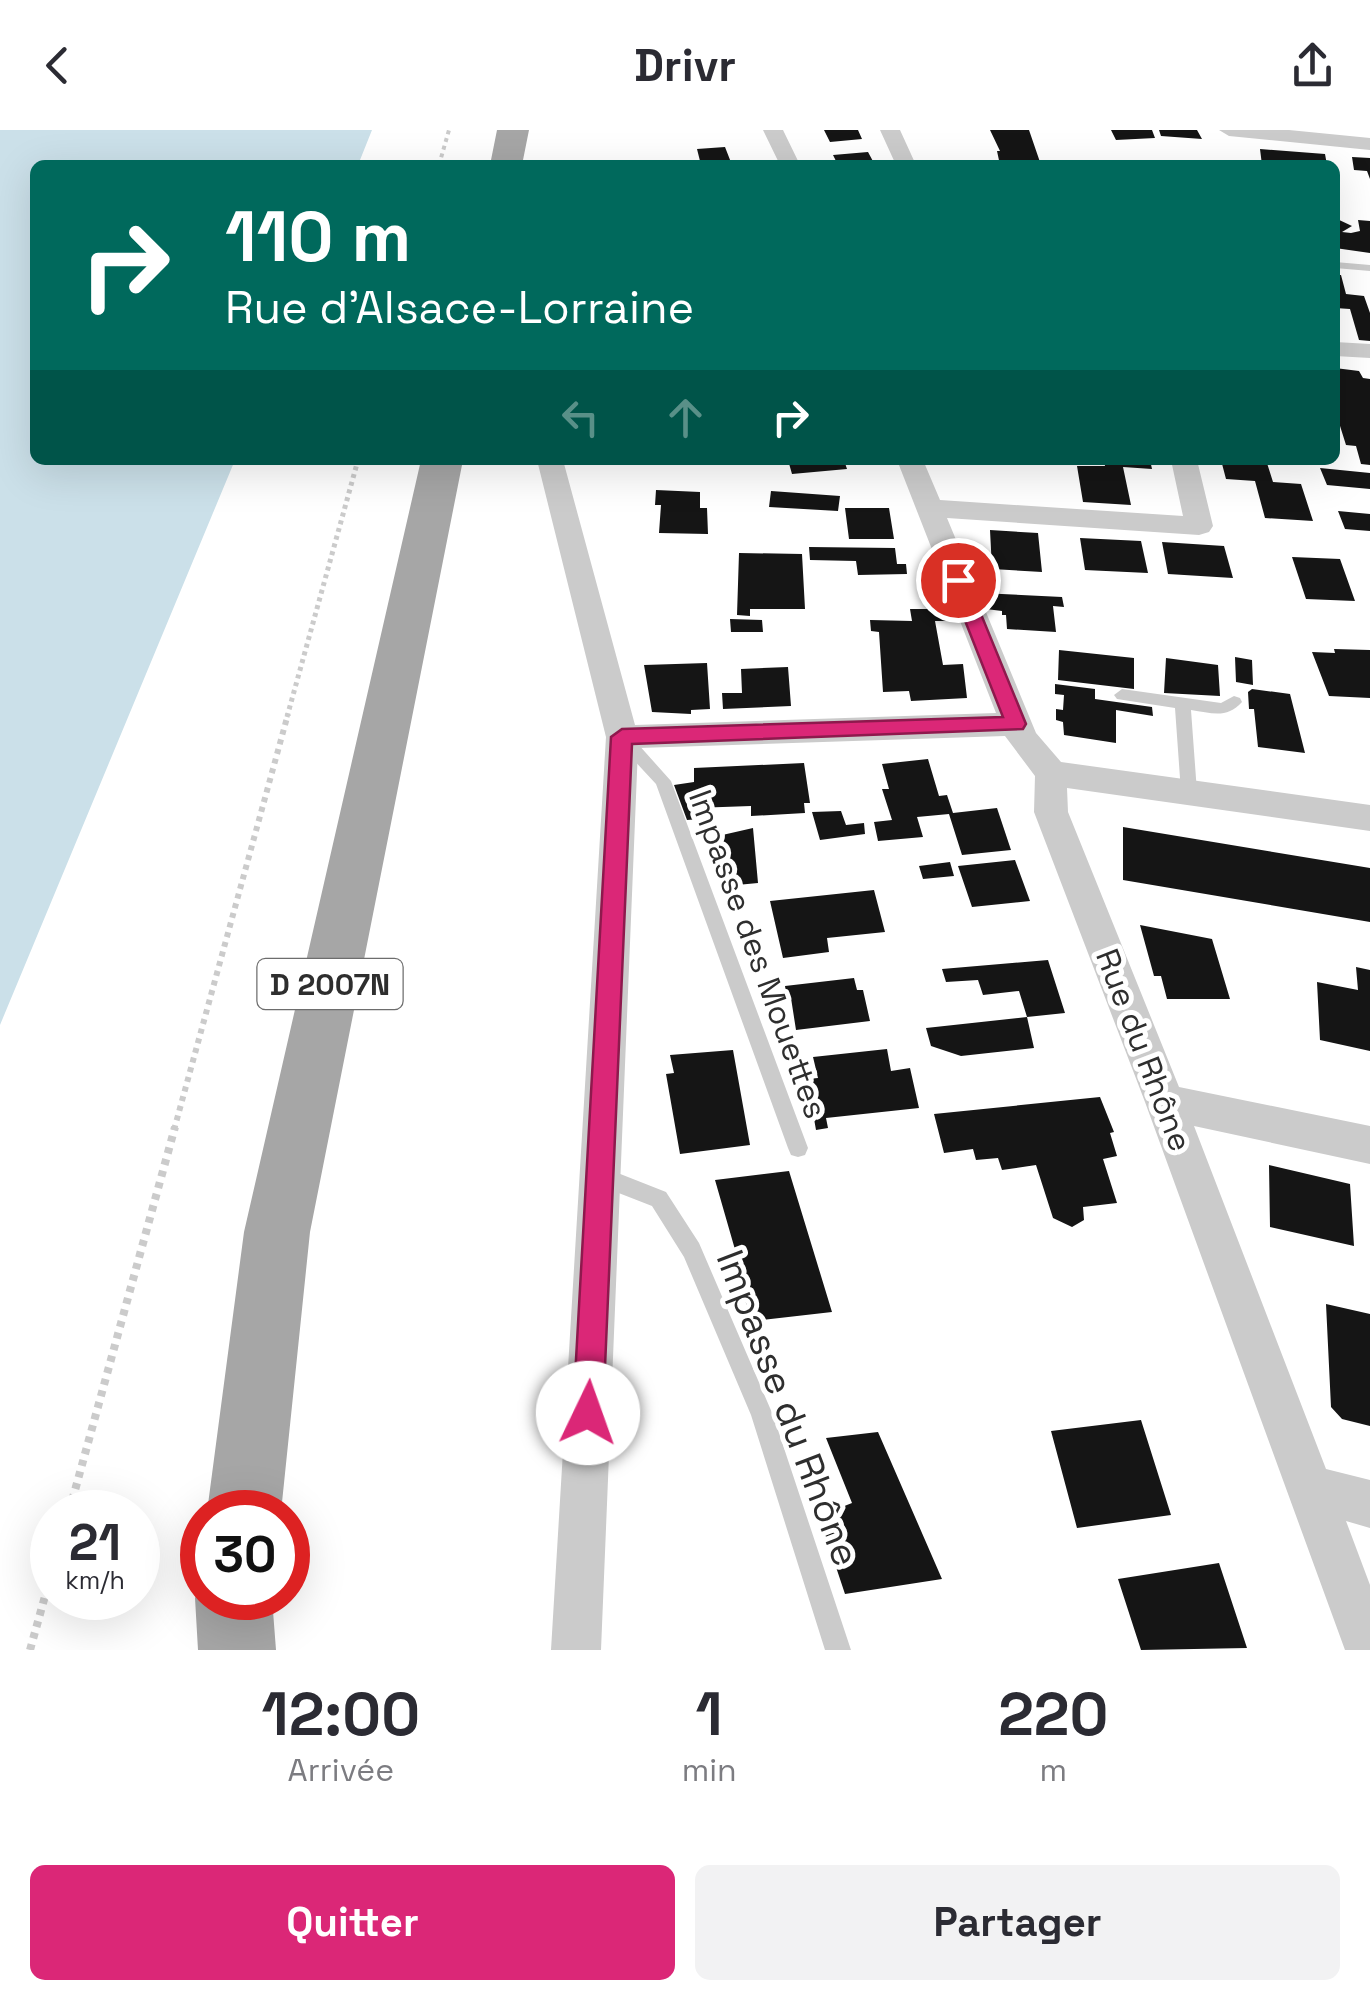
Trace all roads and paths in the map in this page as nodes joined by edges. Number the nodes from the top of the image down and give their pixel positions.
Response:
1 (448, 130) edge
2 (513, 130) edge
3 (773, 130) edge
4 (890, 130) edge
5 (1229, 131) edge
6 (1370, 144) edge
7 (440, 160) edge
8 (507, 160) edge
9 (788, 160) edge
10 (904, 160) edge
11 (1340, 265) edge
12 (1370, 268) edge
13 (1340, 349) edge
14 (1370, 352) edge
15 (357, 465) edge
16 (441, 465) edge
17 (551, 465) edge
18 (912, 465) edge
19 (1185, 465) edge
20 (929, 508) junction
21 (1122, 695) dead end
22 (1234, 702) dead end
23 (1184, 703) junction
24 (1016, 724) junction
25 (622, 737) junction
26 (1051, 772) junction
27 (1189, 792) junction
28 (1370, 818) edge
29 (1165, 1102) junction
30 (1370, 1145) edge
31 (798, 1148) dead end
32 (600, 1176) junction
33 (1308, 1488) junction
34 (75, 1490) edge
35 (247, 1490) edge
36 (1370, 1504) edge
37 (38, 1620) edge
38 (235, 1620) edge
39 (30, 1650) edge
40 (237, 1650) edge
41 (576, 1650) edge
42 (838, 1650) edge
43 (1370, 1650) edge

1 - 7 path
2 - 8 main road
3 - 9 street
4 - 10 street
5 - 6 street
11 - 12 lane
13 - 14 street
15 - 34 path
16 - 35 main road, D 2007N
17 - 25 street
18 - 20 street
19 - 20 street
20 - 24 street
21 - 23 lane
22 - 23 lane
23 - 27 lane
24 - 25 street
24 - 26 street
25 - 31 lane, Impasse des Mouettes
25 - 32 street
26 - 27 street
26 - 29 street, Rue du Rhône
27 - 28 street
29 - 30 street
29 - 33 street, Rue du Rhône
32 - 41 street
32 - 42 lane, Impasse du Rhône
33 - 36 street
33 - 43 street, Rue du Rhône
37 - 39 path
38 - 40 main road

